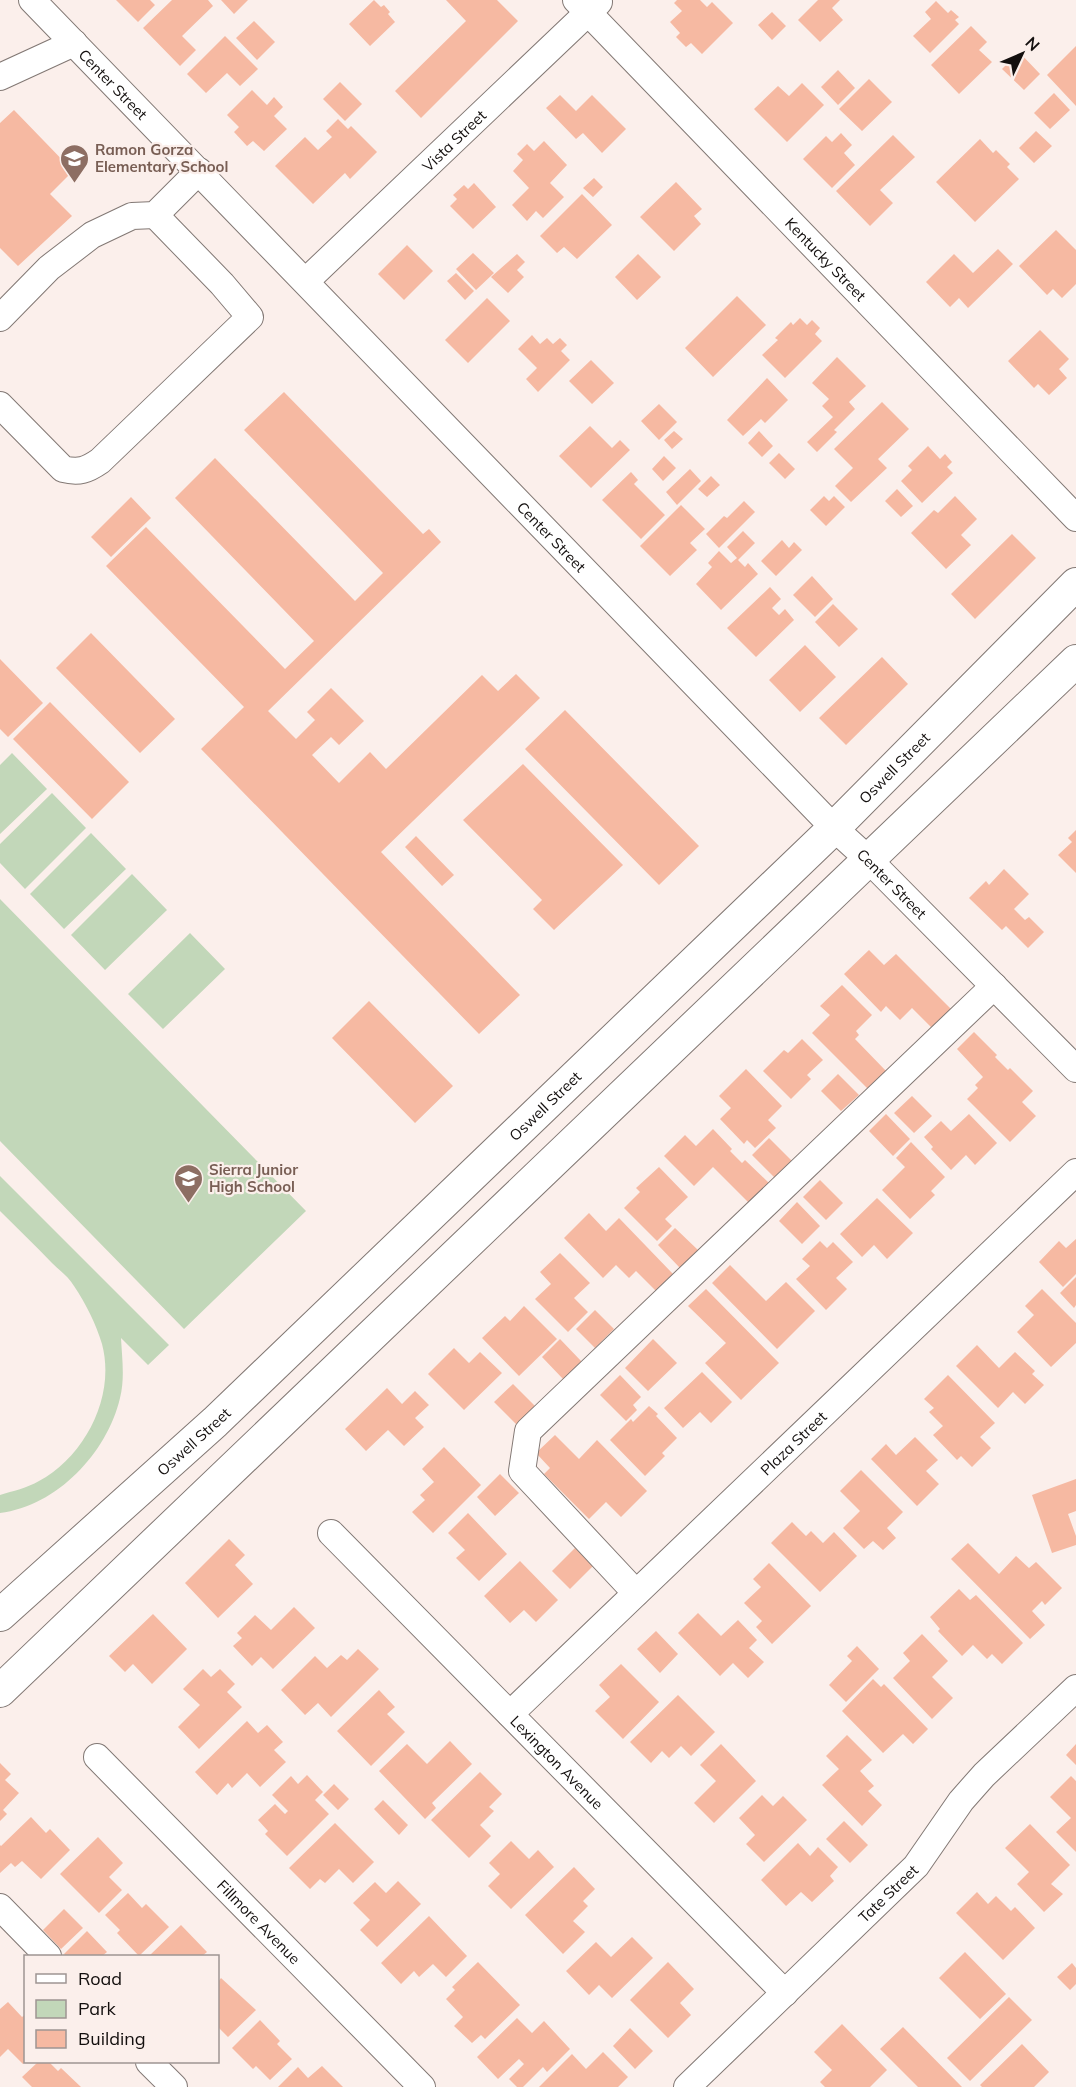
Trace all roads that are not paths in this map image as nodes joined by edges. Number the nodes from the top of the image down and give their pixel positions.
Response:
1 (32, 0) edge
2 (588, 4) edge
3 (74, 43) junction
4 (0, 77) edge
5 (199, 171) junction
6 (155, 215) junction
7 (306, 281) junction
8 (0, 318) edge
9 (0, 405) edge
10 (1076, 518) edge
11 (1076, 584) edge
12 (1076, 661) edge
13 (834, 828) junction
14 (868, 859) junction
15 (994, 986) junction
16 (1076, 1069) edge
17 (1076, 1172) edge
18 (331, 1533) dead end
19 (636, 1593) junction
20 (0, 1615) edge
21 (1076, 1688) edge
22 (0, 1691) edge
23 (510, 1714) junction
24 (97, 1757) dead end
25 (0, 1907) edge
26 (47, 1955) edge
27 (784, 1993) junction
28 (151, 2063) edge
29 (174, 2087) edge
30 (422, 2087) edge
31 (687, 2087) edge

1 - 3 street, Center Street
2 - 7 street, Vista Street
2 - 10 street, Kentucky Street
3 - 4 street
3 - 5 street, Center Street
5 - 6 street
5 - 7 street, Center Street
6 - 8 street
6 - 9 street
7 - 13 street, Center Street
11 - 13 main road, Oswell Street
12 - 14 main road
13 - 14 street, Center Street
13 - 20 main road, Oswell Street
14 - 15 street, Center Street
14 - 22 main road
15 - 16 street, Center Street
15 - 19 street
17 - 19 street, Plaza Street
18 - 23 street, Lexington Avenue
19 - 23 street, Plaza Street
21 - 27 street, Tate Street
23 - 27 street, Lexington Avenue
24 - 30 street, Fillmore Avenue
25 - 26 street
27 - 31 street, Tate Street
28 - 29 street

